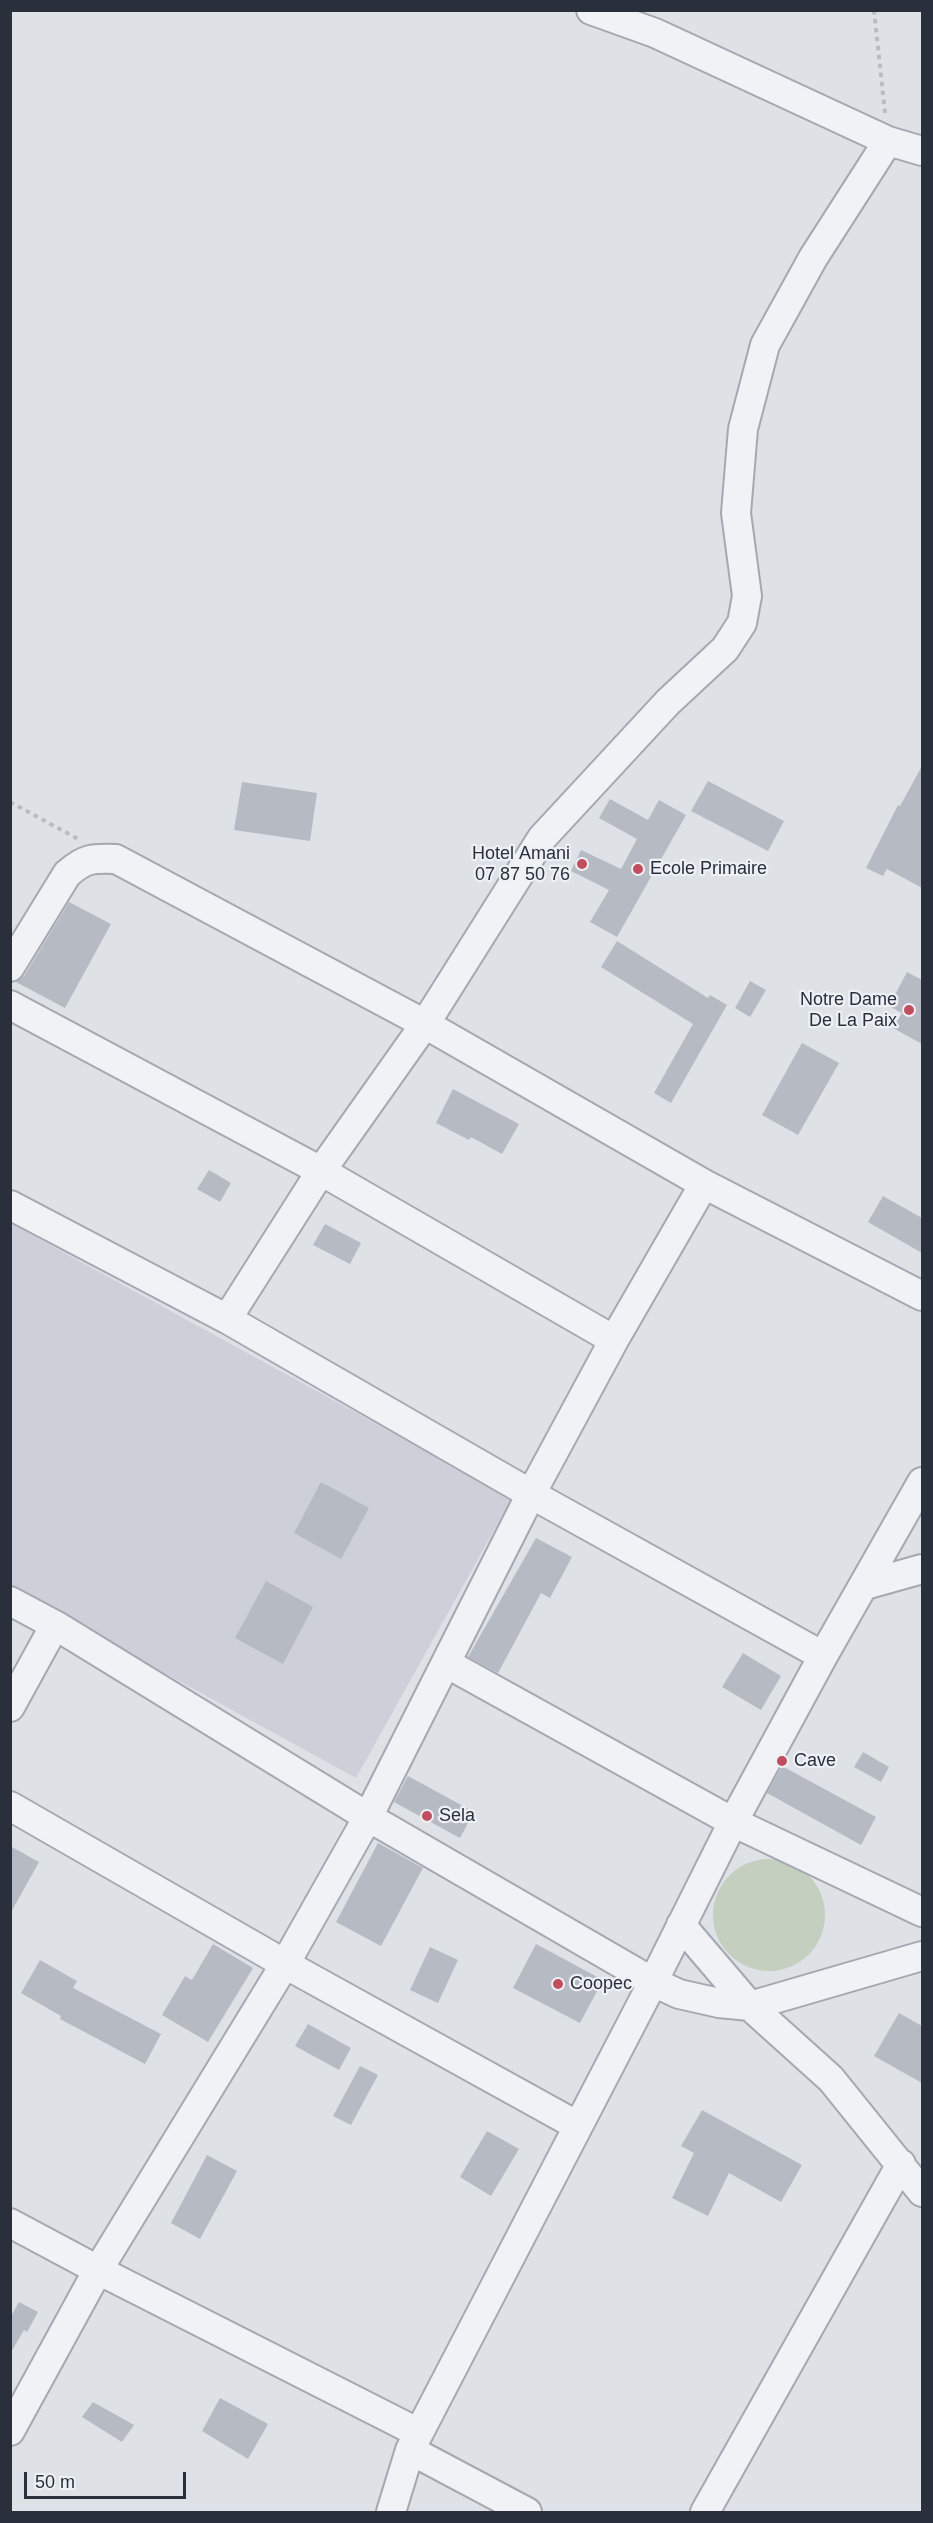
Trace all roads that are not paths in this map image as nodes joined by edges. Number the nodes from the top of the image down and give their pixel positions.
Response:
1 (591, 10) edge
2 (888, 141) junction
3 (922, 152) edge
4 (10, 967) edge
5 (10, 1005) edge
6 (425, 1024) junction
7 (321, 1171) junction
8 (704, 1184) junction
9 (10, 1206) edge
10 (922, 1296) edge
11 (227, 1318) junction
12 (614, 1340) junction
13 (922, 1482) edge
14 (531, 1494) junction
15 (922, 1569) edge
16 (865, 1585) junction
17 (10, 1601) edge
18 (55, 1625) junction
19 (823, 1656) junction
20 (446, 1663) junction
21 (10, 1707) edge
22 (10, 1806) edge
23 (368, 1817) junction
24 (733, 1822) junction
25 (922, 1912) edge
26 (681, 1925) junction
27 (922, 1956) edge
28 (285, 1964) junction
29 (653, 1982) junction
30 (750, 2006) junction
31 (578, 2126) junction
32 (901, 2164) junction
33 (922, 2192) edge
34 (10, 2223) edge
35 (98, 2271) junction
36 (10, 2431) edge
37 (414, 2441) junction
38 (391, 2512) edge
39 (527, 2512) edge
40 (705, 2512) edge

1 - 2 street
2 - 3 street
2 - 6 street
4 - 6 street
5 - 7 street
6 - 7 street
6 - 8 street
7 - 11 street
7 - 12 street
8 - 10 street
8 - 12 street
9 - 11 street
11 - 14 street
12 - 14 street
13 - 16 street
14 - 19 street
14 - 20 street
15 - 16 street
16 - 19 street
17 - 18 street
18 - 21 street
18 - 23 street
19 - 24 street
20 - 23 street
20 - 24 street
22 - 28 street
23 - 28 street
23 - 29 street
24 - 25 street
24 - 26 street
26 - 29 street
26 - 30 street
27 - 30 street
28 - 31 street
28 - 35 street
29 - 30 street
29 - 31 street
30 - 32 street
31 - 37 street
32 - 33 street
32 - 40 street
34 - 35 street
35 - 36 street
35 - 37 street
37 - 38 street
37 - 39 street

